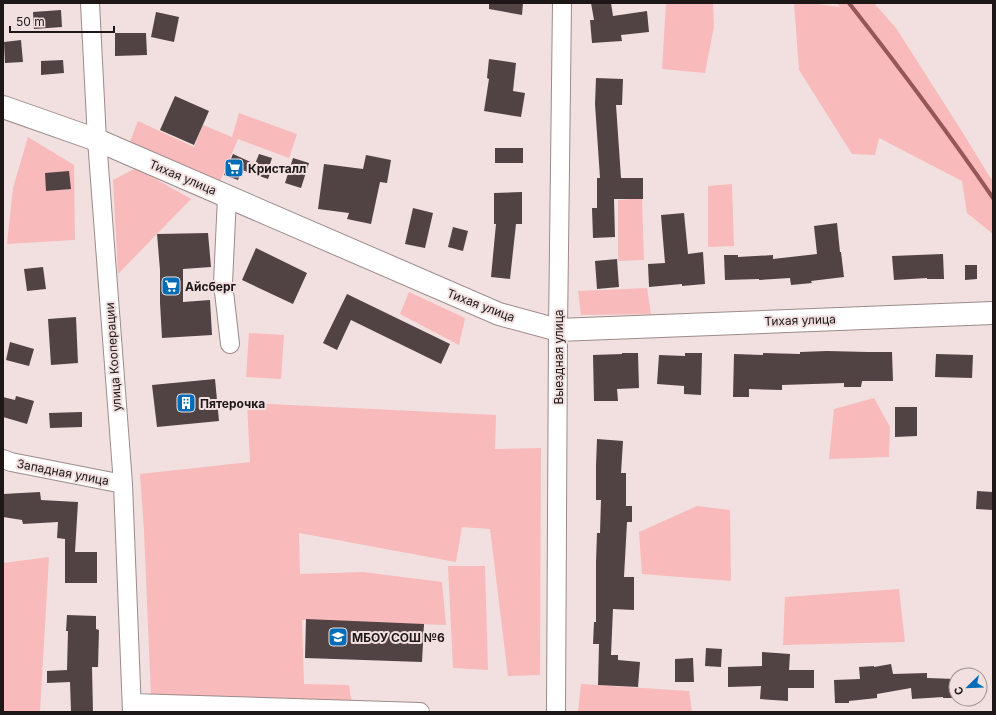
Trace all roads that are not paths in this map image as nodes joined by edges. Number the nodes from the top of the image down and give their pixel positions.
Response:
1 (90, 3) edge
2 (562, 3) edge
3 (3, 107) edge
4 (97, 140) junction
5 (227, 196) junction
6 (993, 313) edge
7 (558, 330) junction
8 (230, 344) dead end
9 (3, 459) edge
10 (123, 484) junction
11 (132, 707) edge
12 (420, 712) edge
13 (556, 712) edge

1 - 4 street, улица Кооперации
2 - 7 street, Выездная улица
3 - 4 main road, Тихая улица
4 - 5 main road, Тихая улица
4 - 10 street, улица Кооперации
5 - 7 main road, Тихая улица
5 - 8 street
6 - 7 main road, Тихая улица
7 - 13 street, Выездная улица
9 - 10 street, Западная улица
10 - 11 street, улица Кооперации
11 - 12 street

